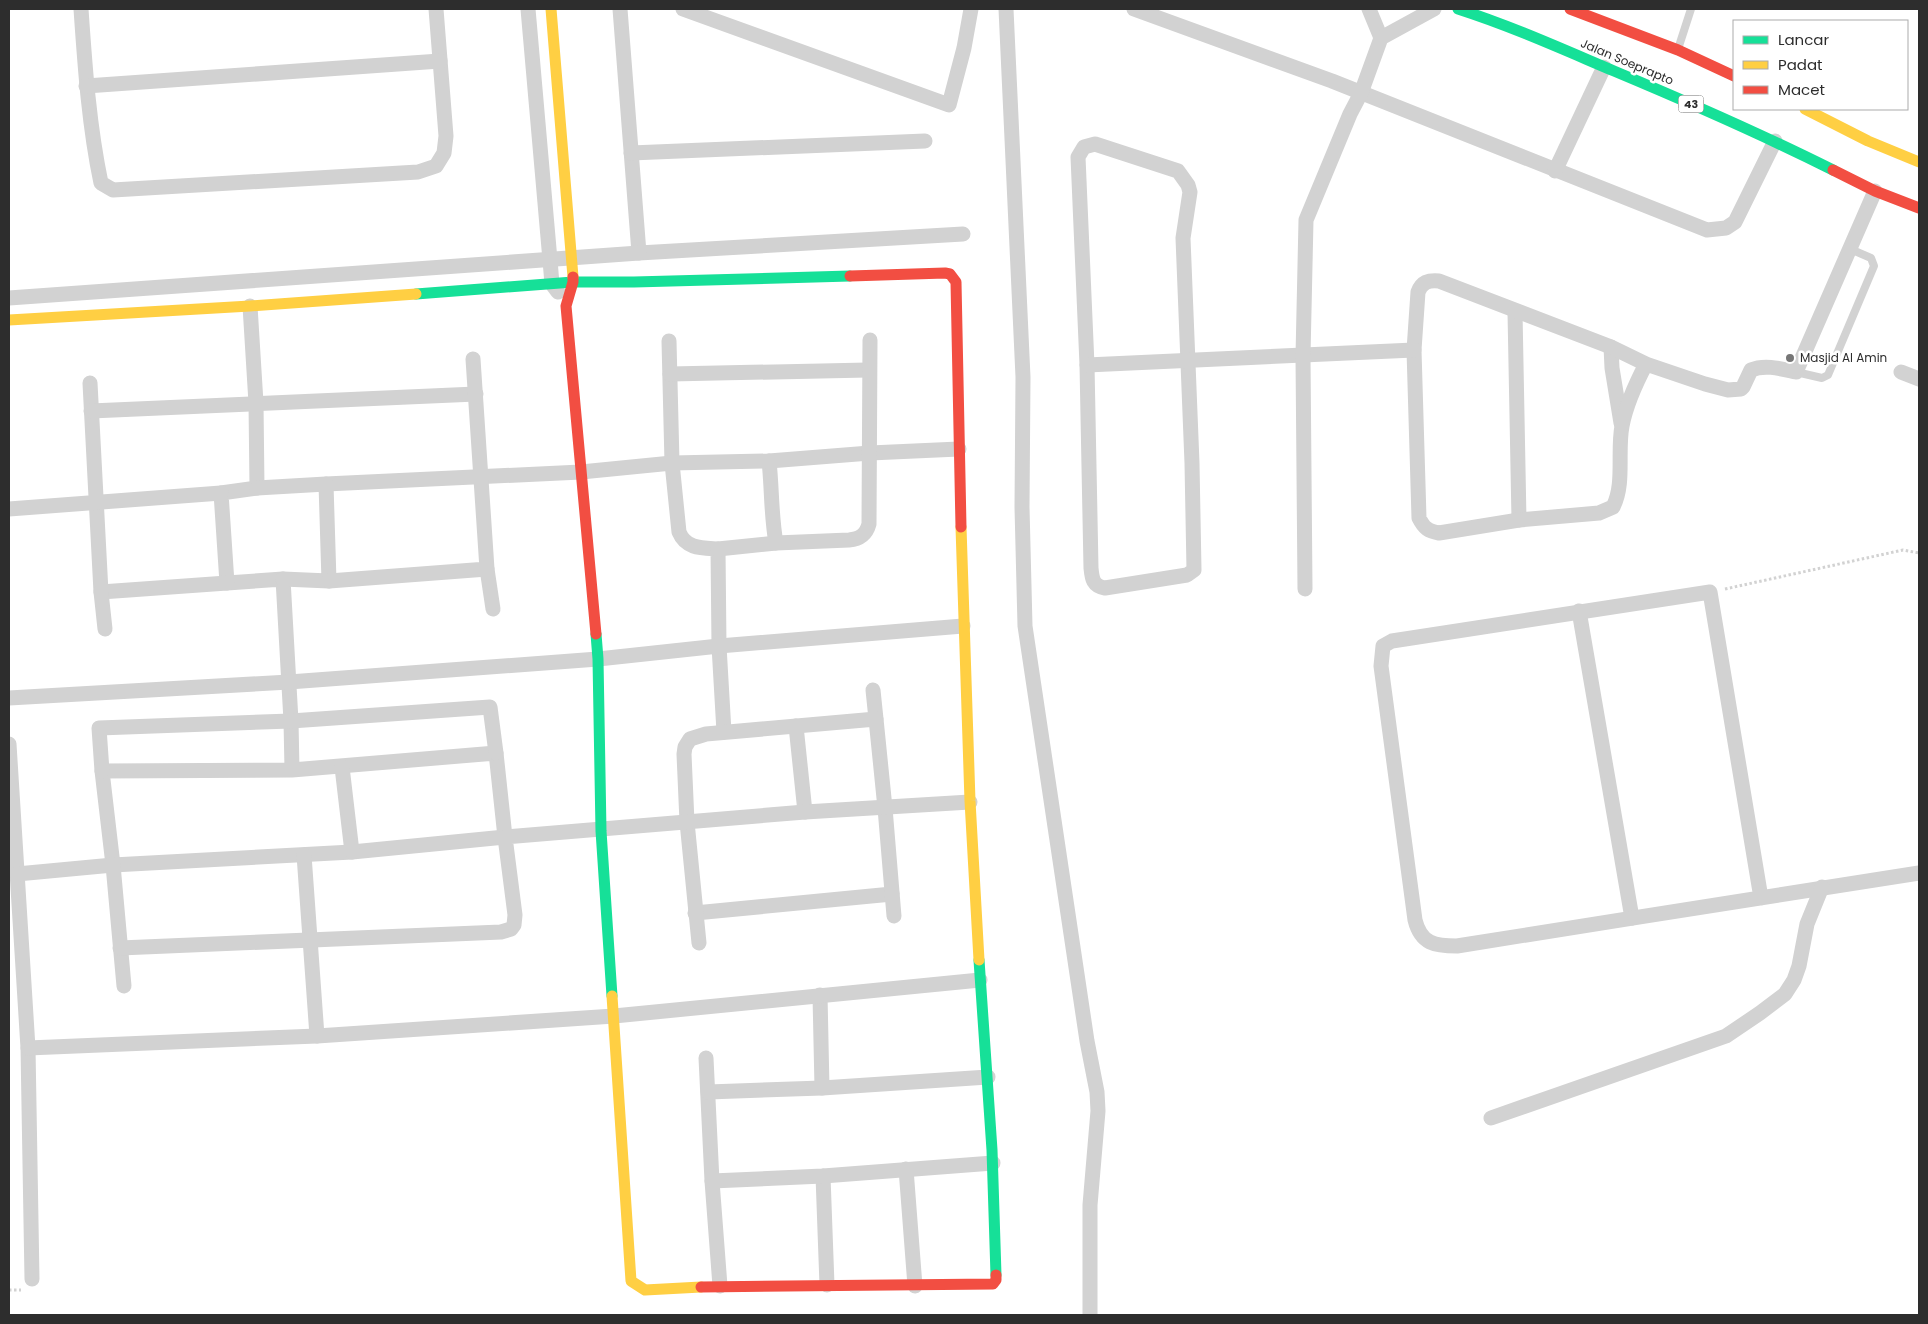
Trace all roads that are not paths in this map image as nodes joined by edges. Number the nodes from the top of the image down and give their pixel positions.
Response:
1 (81, 9) edge
2 (436, 9) edge
3 (528, 9) edge
4 (551, 9) edge
5 (620, 9) edge
6 (683, 9) edge
7 (971, 9) edge
8 (1006, 9) edge
9 (1134, 9) edge
10 (1368, 9) edge
11 (1434, 9) edge
12 (1458, 9) edge
13 (1570, 9) edge
14 (1690, 9) edge
15 (1381, 38) junction
16 (1678, 50) junction
17 (440, 61) junction
18 (1604, 67) junction
19 (1733, 76) edge
20 (86, 86) junction
21 (1361, 94) junction
22 (1807, 110) edge
23 (925, 141) dead end
24 (1775, 141) junction
25 (632, 153) junction
26 (1919, 162) edge
27 (1555, 171) junction
28 (1874, 191) junction
29 (1919, 208) edge
30 (963, 234) dead end
31 (1850, 249) junction
32 (638, 253) junction
33 (572, 259) junction
34 (550, 260) junction
35 (573, 282) junction
36 (552, 284) junction
37 (9, 298) edge
38 (250, 306) junction
39 (566, 306) junction
40 (1515, 312) junction
41 (9, 320) edge
42 (870, 340) dead end
43 (669, 341) dead end
44 (1611, 348) junction
45 (1414, 350) junction
46 (1303, 356) junction
47 (473, 359) dead end
48 (1188, 359) junction
49 (1646, 364) junction
50 (1087, 365) junction
51 (868, 370) junction
52 (1796, 372) junction
53 (1900, 372) dead end
54 (670, 374) junction
55 (1919, 379) edge
56 (90, 383) dead end
57 (476, 394) junction
58 (256, 403) junction
59 (91, 411) junction
60 (1622, 425) junction
61 (959, 449) junction
62 (870, 453) junction
63 (769, 461) junction
64 (672, 463) junction
65 (581, 472) junction
66 (480, 476) junction
67 (326, 484) junction
68 (257, 488) junction
69 (221, 494) junction
70 (96, 503) junction
71 (9, 509) edge
72 (1519, 520) junction
73 (776, 543) junction
74 (718, 549) junction
75 (487, 569) junction
76 (283, 579) junction
77 (329, 581) junction
78 (227, 583) junction
79 (1305, 588) dead end
80 (101, 592) junction
81 (493, 608) dead end
82 (1579, 611) junction
83 (964, 626) junction
84 (106, 630) dead end
85 (719, 646) junction
86 (598, 659) junction
87 (289, 682) junction
88 (874, 690) dead end
89 (9, 698) edge
90 (876, 719) junction
91 (291, 721) junction
92 (796, 726) junction
93 (724, 732) junction
94 (9, 744) edge
95 (496, 753) junction
96 (342, 766) junction
97 (292, 770) junction
98 (102, 771) junction
99 (970, 802) junction
100 (885, 808) junction
101 (805, 812) junction
102 (687, 822) junction
103 (601, 830) junction
104 (505, 837) junction
105 (352, 852) junction
106 (304, 854) junction
107 (113, 865) junction
108 (1919, 873) edge
109 (17, 874) junction
110 (1822, 887) junction
111 (892, 894) junction
112 (1760, 898) junction
113 (695, 913) junction
114 (894, 916) dead end
115 (1632, 918) junction
116 (310, 940) junction
117 (698, 943) dead end
118 (120, 948) junction
119 (980, 980) junction
120 (124, 986) dead end
121 (820, 995) junction
122 (614, 1016) junction
123 (317, 1036) junction
124 (28, 1048) junction
125 (706, 1058) dead end
126 (988, 1077) junction
127 (822, 1088) junction
128 (708, 1092) junction
129 (1491, 1118) dead end
130 (993, 1163) junction
131 (906, 1169) junction
132 (823, 1176) junction
133 (712, 1180) junction
134 (32, 1279) dead end
135 (827, 1285) junction
136 (720, 1286) junction
137 (915, 1286) junction
138 (1090, 1315) edge

1 - 20 street
2 - 17 street
3 - 34 street
4 - 33 main road
5 - 25 street
6 - 7 street
8 - 138 street
9 - 21 street
10 - 15 street
11 - 15 street
12 - 18 main road, Jalan Soeprapto / 43
13 - 16 main road
14 - 16 lane
15 - 21 street
16 - 19 main road
17 - 20 street
17 - 20 street
18 - 24 main road, Jalan Soeprapto / 43
18 - 27 street
21 - 27 street
21 - 46 street
22 - 26 main road
23 - 25 street
24 - 27 street
24 - 28 main road, Jalan Soeprapto / 43
25 - 32 street
28 - 29 main road, Jalan Soeprapto / 43
28 - 31 street
30 - 32 street
31 - 52 street
31 - 52 lane
32 - 33 street
33 - 34 street
33 - 35 main road
34 - 36 street
34 - 37 street
35 - 36 main road
35 - 39 main road
35 - 61 main road
36 - 38 main road
36 - 39 street
38 - 41 main road
38 - 58 street
39 - 65 main road
40 - 44 street
40 - 45 street
40 - 72 street
42 - 51 street
43 - 54 street
44 - 49 street
44 - 60 street
45 - 46 street
45 - 72 street
46 - 48 street
46 - 79 street
47 - 57 street
48 - 50 street
48 - 50 street
48 - 50 street
49 - 52 street
49 - 60 street
51 - 54 street
51 - 62 street
53 - 55 street
54 - 64 street
56 - 59 street
57 - 58 street
57 - 66 street
58 - 59 street
58 - 68 street
59 - 70 street
60 - 72 street
61 - 62 street
61 - 83 main road
62 - 63 street
62 - 73 street
63 - 64 street
63 - 73 street
64 - 65 street
64 - 74 street
65 - 66 street
65 - 86 main road
66 - 67 street
66 - 75 street
67 - 68 street
67 - 77 street
68 - 69 street
69 - 70 street
69 - 78 street
70 - 71 street
70 - 80 street
73 - 74 street
74 - 85 street
75 - 77 street
75 - 81 street
76 - 77 street
76 - 78 street
76 - 87 street
78 - 80 street
80 - 84 street
82 - 112 street
82 - 115 street
82 - 115 street
83 - 85 street
83 - 99 main road
85 - 86 street
85 - 93 street
86 - 87 street
86 - 103 main road
87 - 89 street
87 - 91 street
88 - 90 street
90 - 92 street
90 - 100 street
91 - 95 street
91 - 97 street
91 - 98 street
92 - 93 street
92 - 101 street
93 - 102 street
94 - 109 street
95 - 96 street
95 - 104 street
96 - 97 street
96 - 105 street
97 - 98 street
98 - 107 street
99 - 100 street
99 - 119 main road
100 - 101 street
100 - 111 street
101 - 102 street
102 - 103 street
102 - 113 street
103 - 104 street
103 - 122 main road
104 - 105 street
104 - 116 street
105 - 106 street
106 - 107 street
106 - 116 street
107 - 109 street
107 - 118 street
108 - 110 street
109 - 124 street
110 - 112 street
110 - 129 street
111 - 113 street
111 - 114 street
112 - 115 street
113 - 117 street
116 - 118 street
116 - 123 street
118 - 120 street
119 - 121 street
119 - 126 main road
121 - 122 street
121 - 127 street
122 - 123 street
122 - 136 main road
123 - 124 street
124 - 134 street
125 - 128 street
126 - 127 street
126 - 130 main road
127 - 128 street
128 - 133 street
130 - 131 street
130 - 137 main road
131 - 132 street
131 - 137 street
132 - 133 street
132 - 135 street
133 - 136 street
135 - 136 main road
135 - 137 main road

